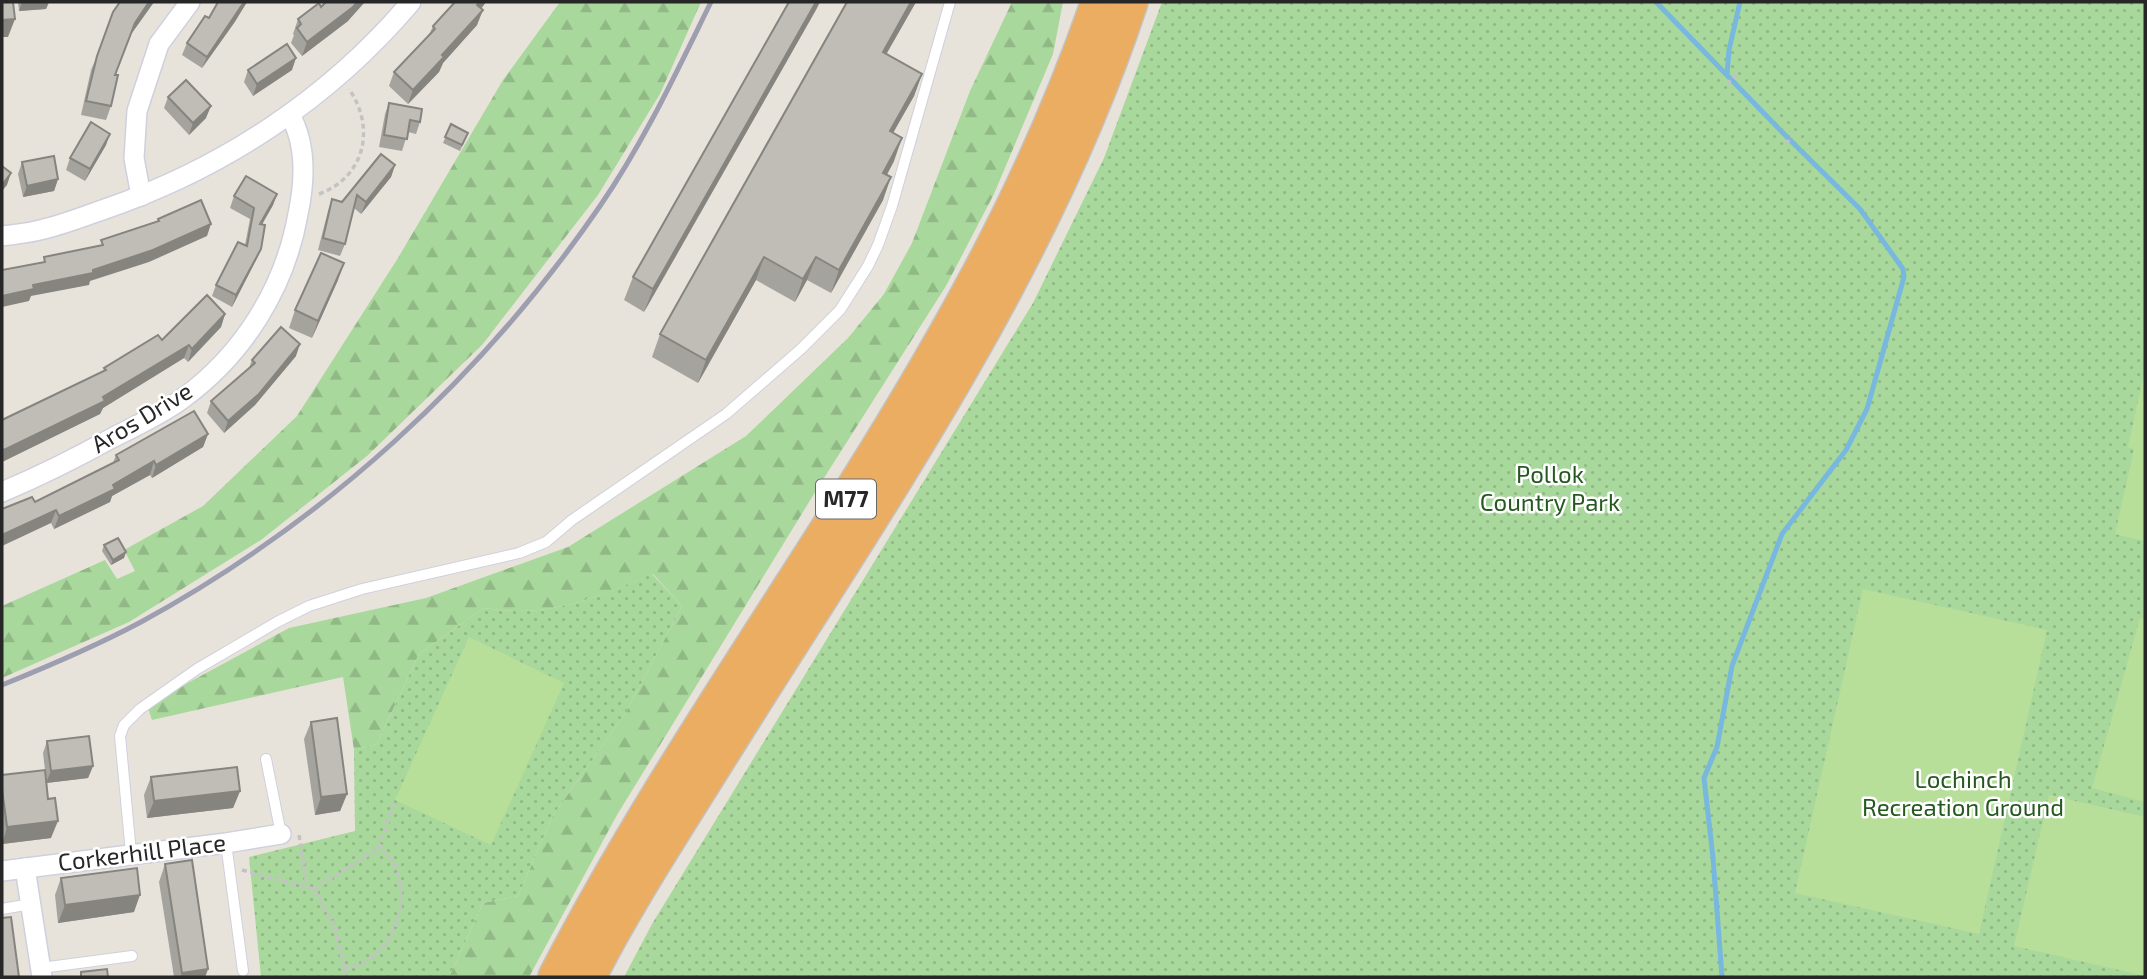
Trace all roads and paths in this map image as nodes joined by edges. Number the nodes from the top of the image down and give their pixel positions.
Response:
1 (190, 2) edge
2 (411, 2) edge
3 (950, 2) edge
4 (1099, 2) edge
5 (1130, 2) edge
6 (1737, 74) dead end
7 (341, 75) junction
8 (1727, 84) dead end
9 (290, 116) junction
10 (1793, 136) dead end
11 (1786, 144) dead end
12 (141, 196) junction
13 (301, 201) junction
14 (2, 236) edge
15 (2, 492) edge
16 (266, 759) dead end
17 (395, 800) dead end
18 (281, 834) junction
19 (226, 843) junction
20 (379, 848) junction
21 (131, 853) junction
22 (229, 867) junction
23 (26, 868) junction
24 (2, 871) edge
25 (307, 887) junction
26 (314, 889) junction
27 (31, 904) junction
28 (2, 909) edge
29 (132, 956) dead end
30 (345, 968) junction
31 (243, 971) dead end
32 (42, 973) edge
33 (346, 977) edge
34 (556, 977) edge
35 (588, 977) edge

1 - 12 street
2 - 7 street
3 - 21 lane
4 - 34 highway, M77
5 - 35 highway, M77
6 - 8 path
7 - 9 street
7 - 13 path
9 - 12 street
9 - 13 street, Aros Drive
10 - 11 path
12 - 14 street
13 - 15 street, Aros Drive
16 - 18 lane
17 - 20 path
18 - 19 street, Corkerhill Place
18 - 25 path
19 - 21 street, Corkerhill Place
19 - 22 lane
20 - 26 path
20 - 30 path
21 - 23 street, Corkerhill Place
22 - 25 path
22 - 31 lane
23 - 24 street, Corkerhill Place
23 - 27 street
25 - 26 path
26 - 30 path
27 - 28 lane
27 - 32 street
29 - 32 lane
30 - 33 path

